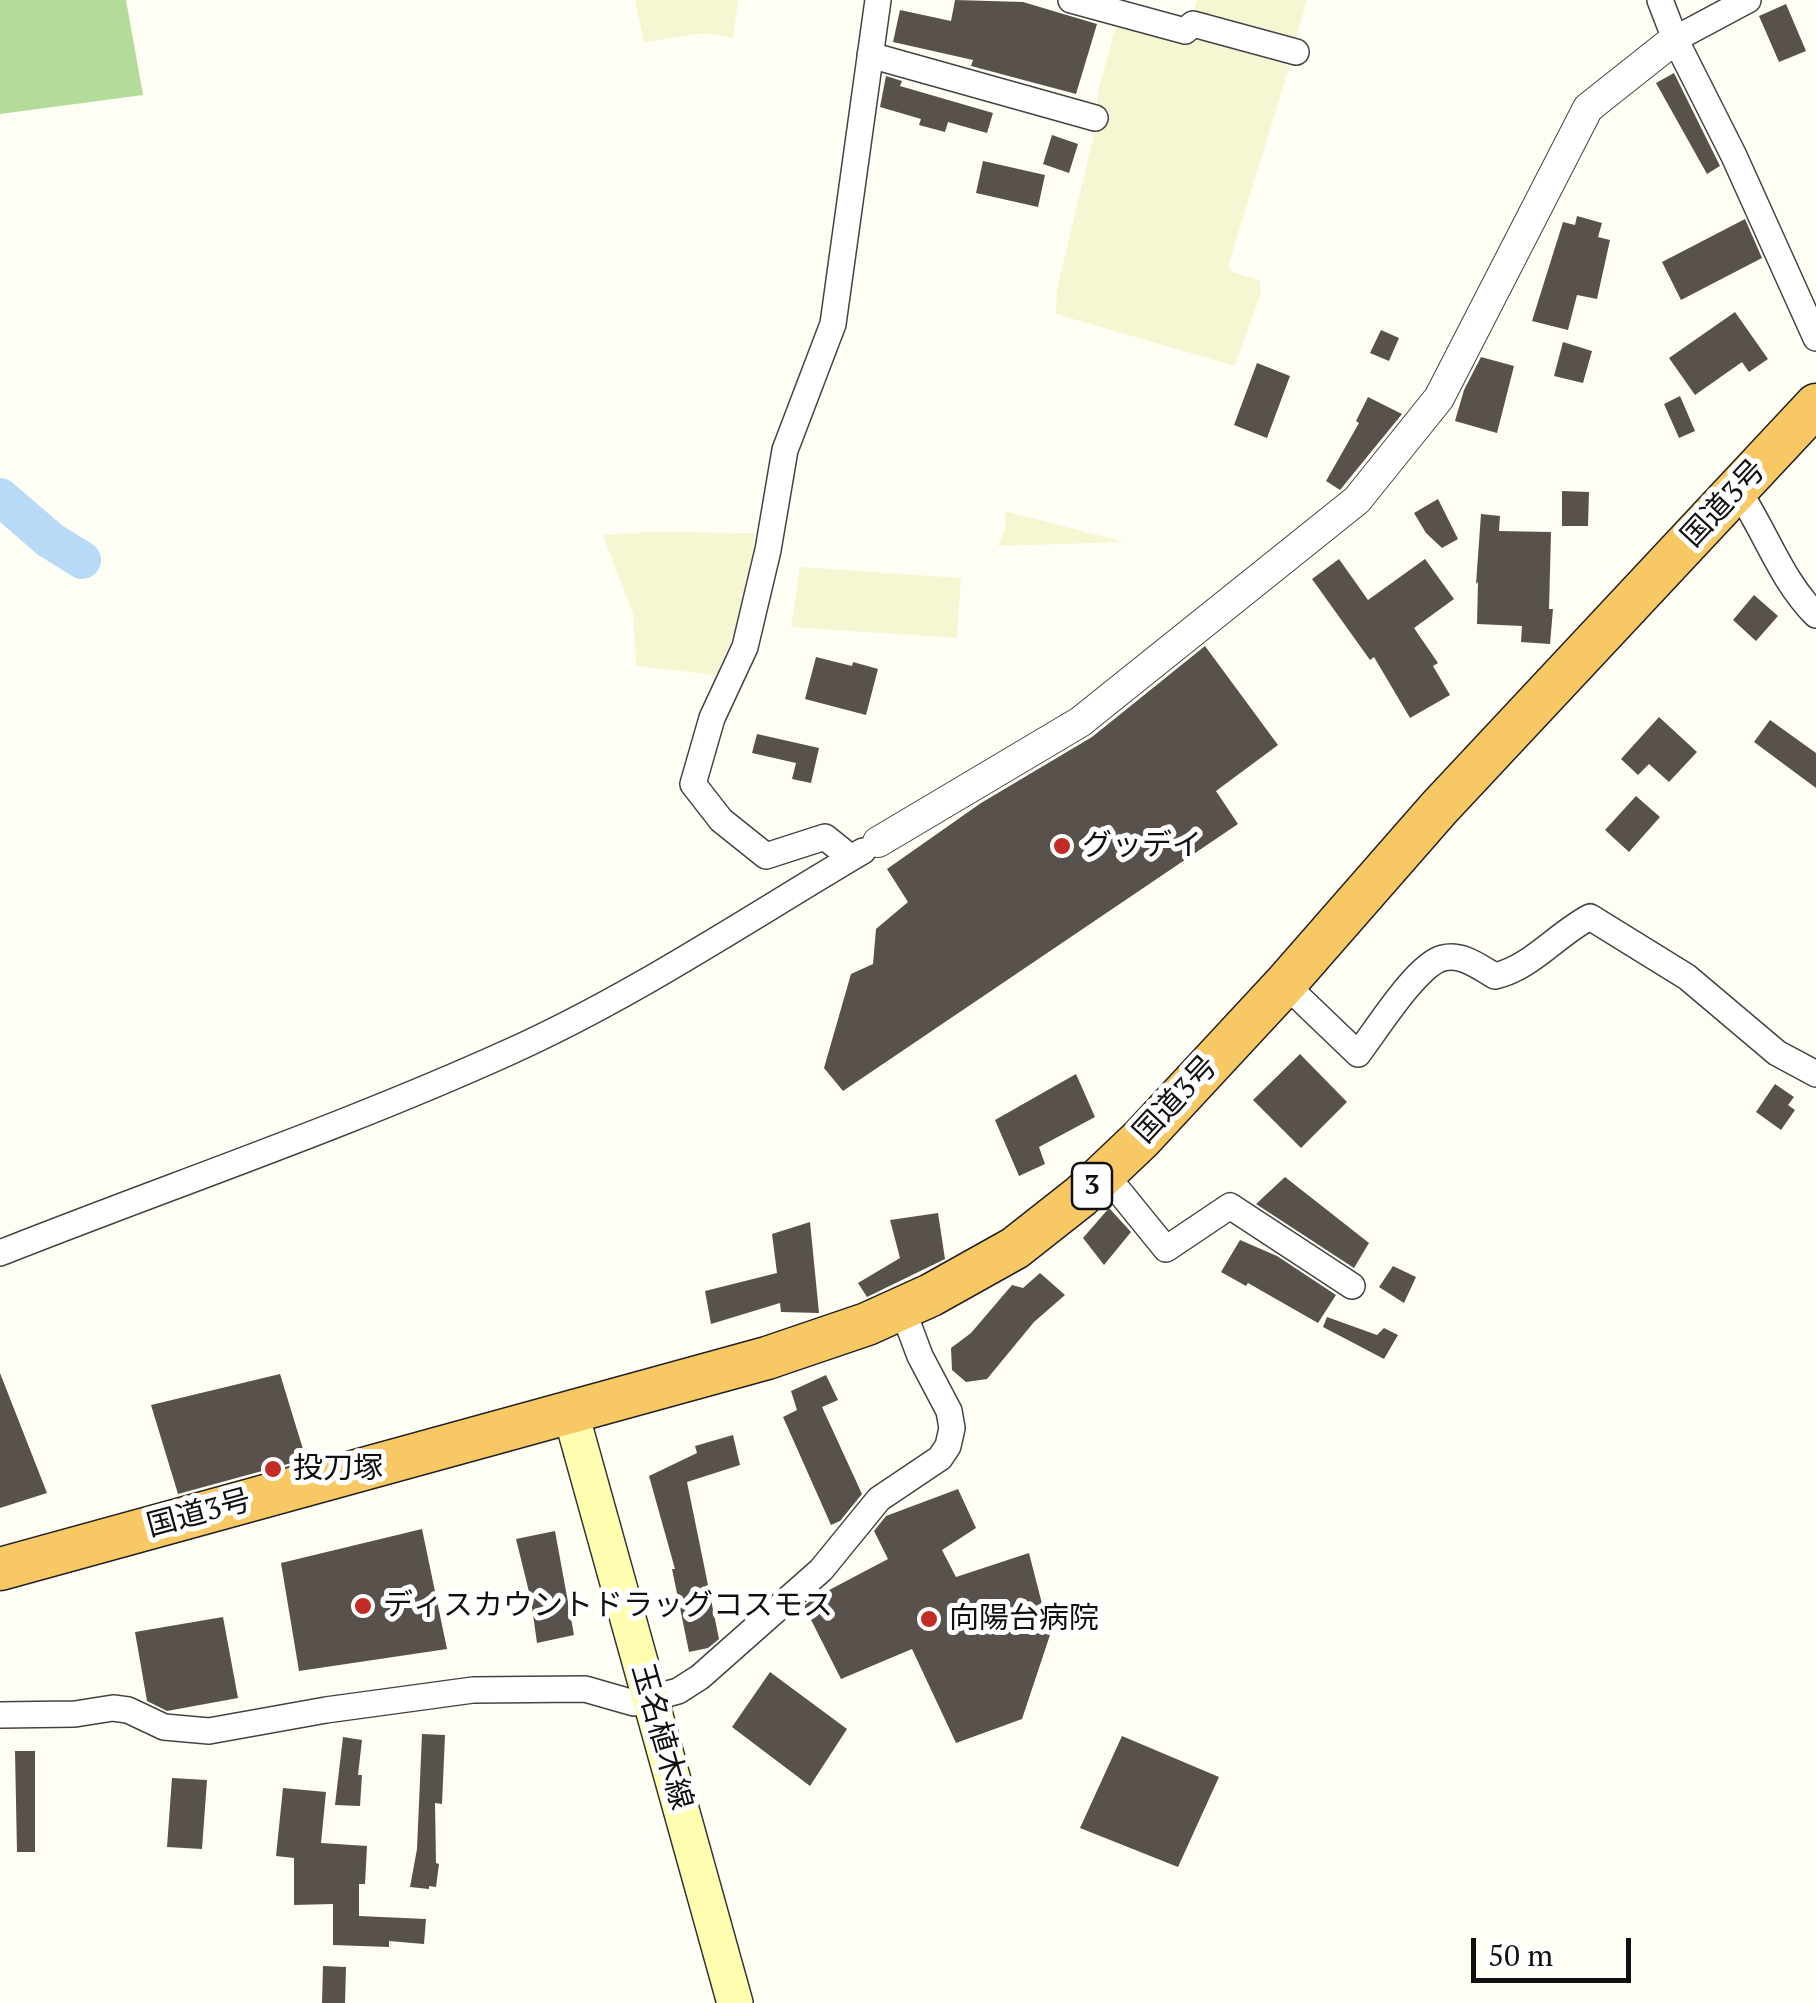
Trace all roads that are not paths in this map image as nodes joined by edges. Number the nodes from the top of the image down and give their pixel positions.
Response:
1 (878, 0) edge
2 (1071, 0) edge
3 (1660, 0) edge
4 (1748, 0) edge
5 (1134, 8) edge
6 (1676, 39) junction
7 (1296, 52) dead end
8 (870, 54) junction
9 (1095, 118) dead end
10 (1816, 338) edge
11 (1816, 404) edge
12 (1736, 489) junction
13 (1816, 615) edge
14 (878, 842) joint
15 (851, 858) junction
16 (1284, 984) junction
17 (1816, 1074) edge
18 (1104, 1174) junction
19 (0, 1253) edge
20 (1352, 1286) dead end
21 (902, 1308) junction
22 (571, 1414) junction
23 (97, 1541) junction
24 (0, 1557) edge
25 (0, 1569) edge
26 (650, 1700) junction
27 (0, 1715) edge
28 (735, 2003) edge

1 - 8 street
2 - 5 street
3 - 6 street
4 - 6 street
5 - 7 street
6 - 10 street
6 - 14 street
8 - 9 street
8 - 15 street
11 - 12 highway, 国道3号 / 3
12 - 13 street
12 - 16 highway, 国道3号 / 3
14 - 15 street
15 - 19 street
16 - 17 street
16 - 18 highway, 国道3号 / 3
18 - 20 street
18 - 21 highway, 国道3号 / 3
21 - 22 highway, 国道3号 / 3
21 - 26 street
22 - 23 highway, 国道3号 / 3
22 - 26 main road, 玉名植木線
23 - 24 highway, 国道3号 / 3
23 - 25 highway, 国道3号 / 3
26 - 27 street
26 - 28 main road, 玉名植木線

